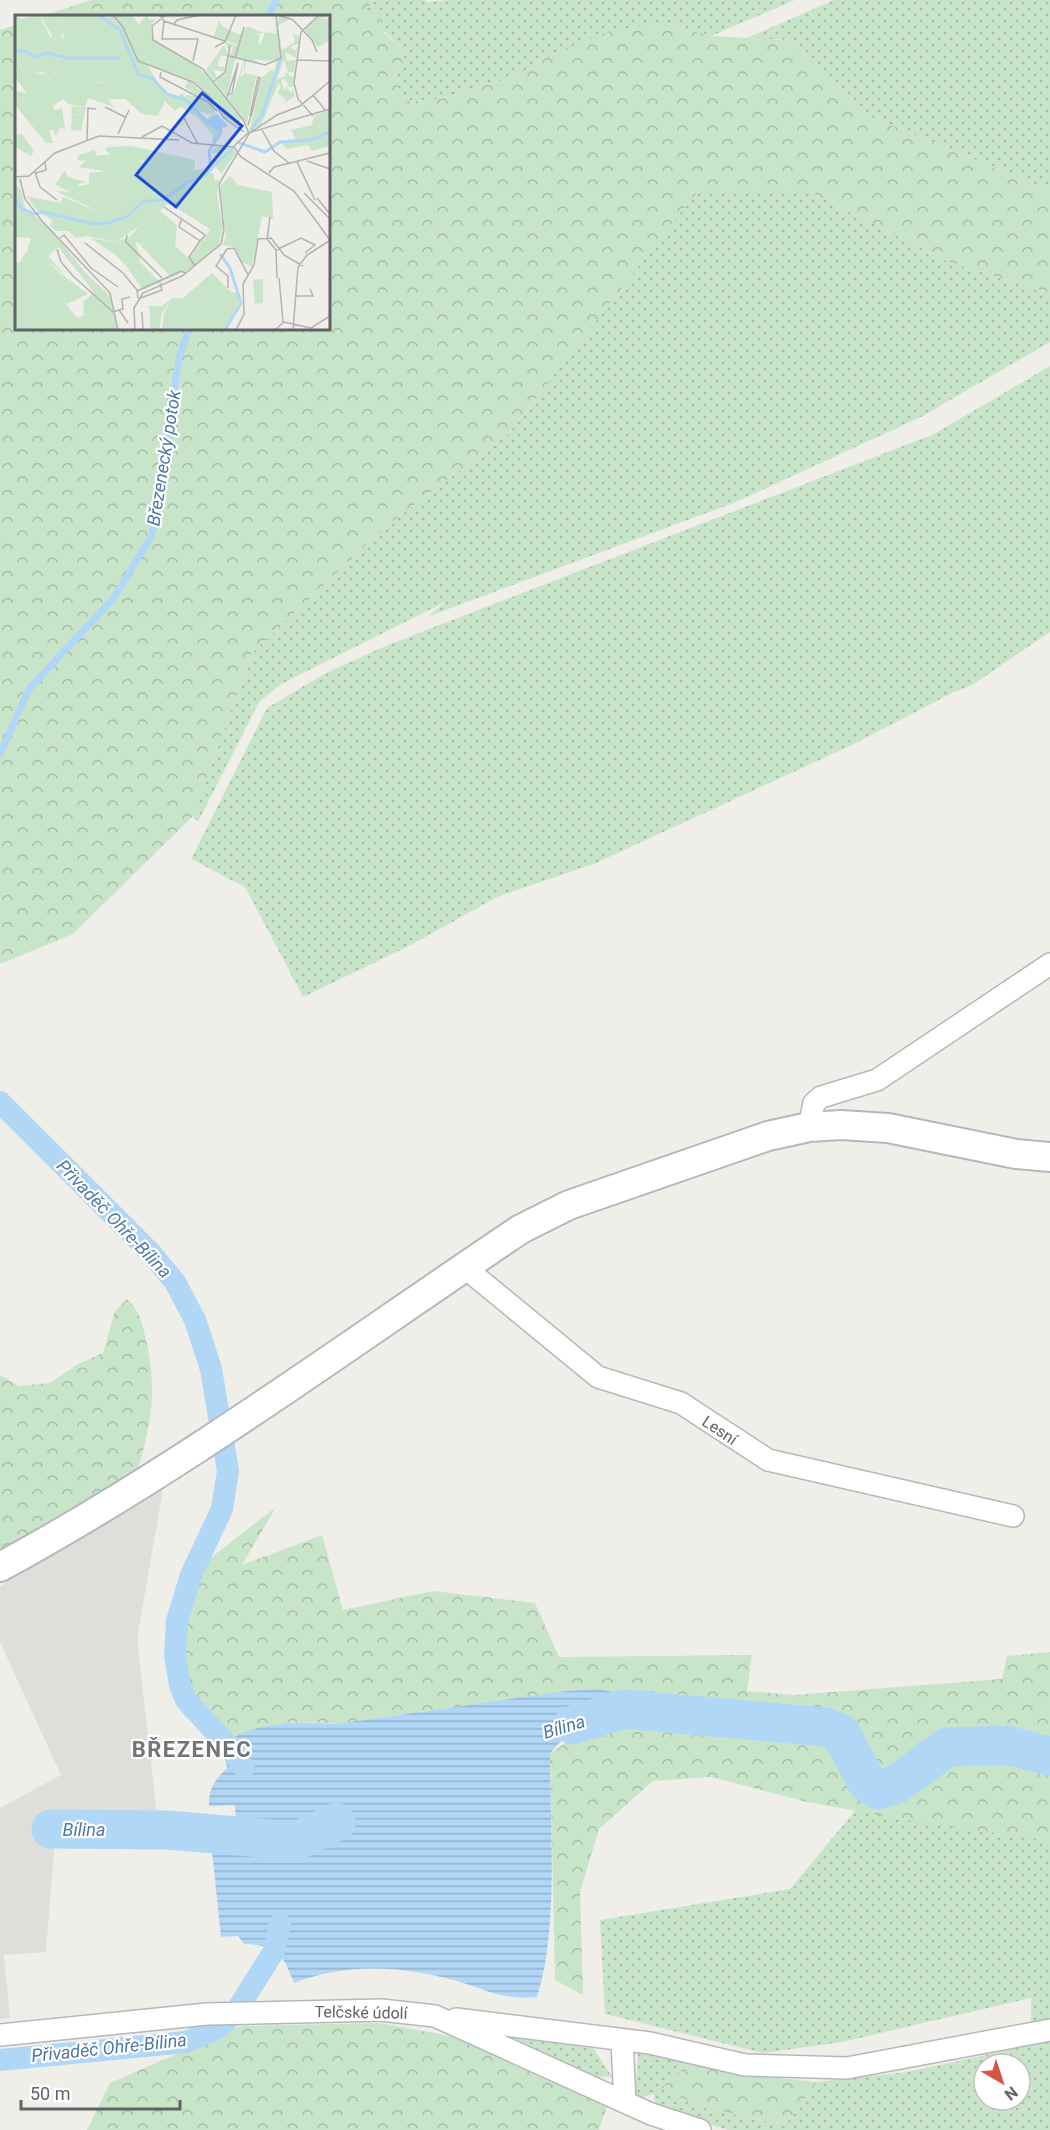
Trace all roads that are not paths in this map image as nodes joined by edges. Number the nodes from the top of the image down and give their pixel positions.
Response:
1 (1050, 964) edge
2 (809, 1127) junction
3 (1050, 1157) edge
4 (464, 1267) junction
5 (1013, 1516) dead end
6 (0, 1567) edge
7 (435, 2016) junction
8 (1050, 2030) edge
9 (0, 2035) edge
10 (621, 2041) junction
11 (625, 2102) junction
12 (700, 2130) edge

1 - 2 street
2 - 3 street
2 - 4 street
4 - 5 street, Lesní
4 - 6 street
7 - 9 street, Telčské údolí
7 - 10 street
7 - 11 street, Telčské údolí
8 - 10 street
10 - 11 street
11 - 12 street, Telčské údolí

